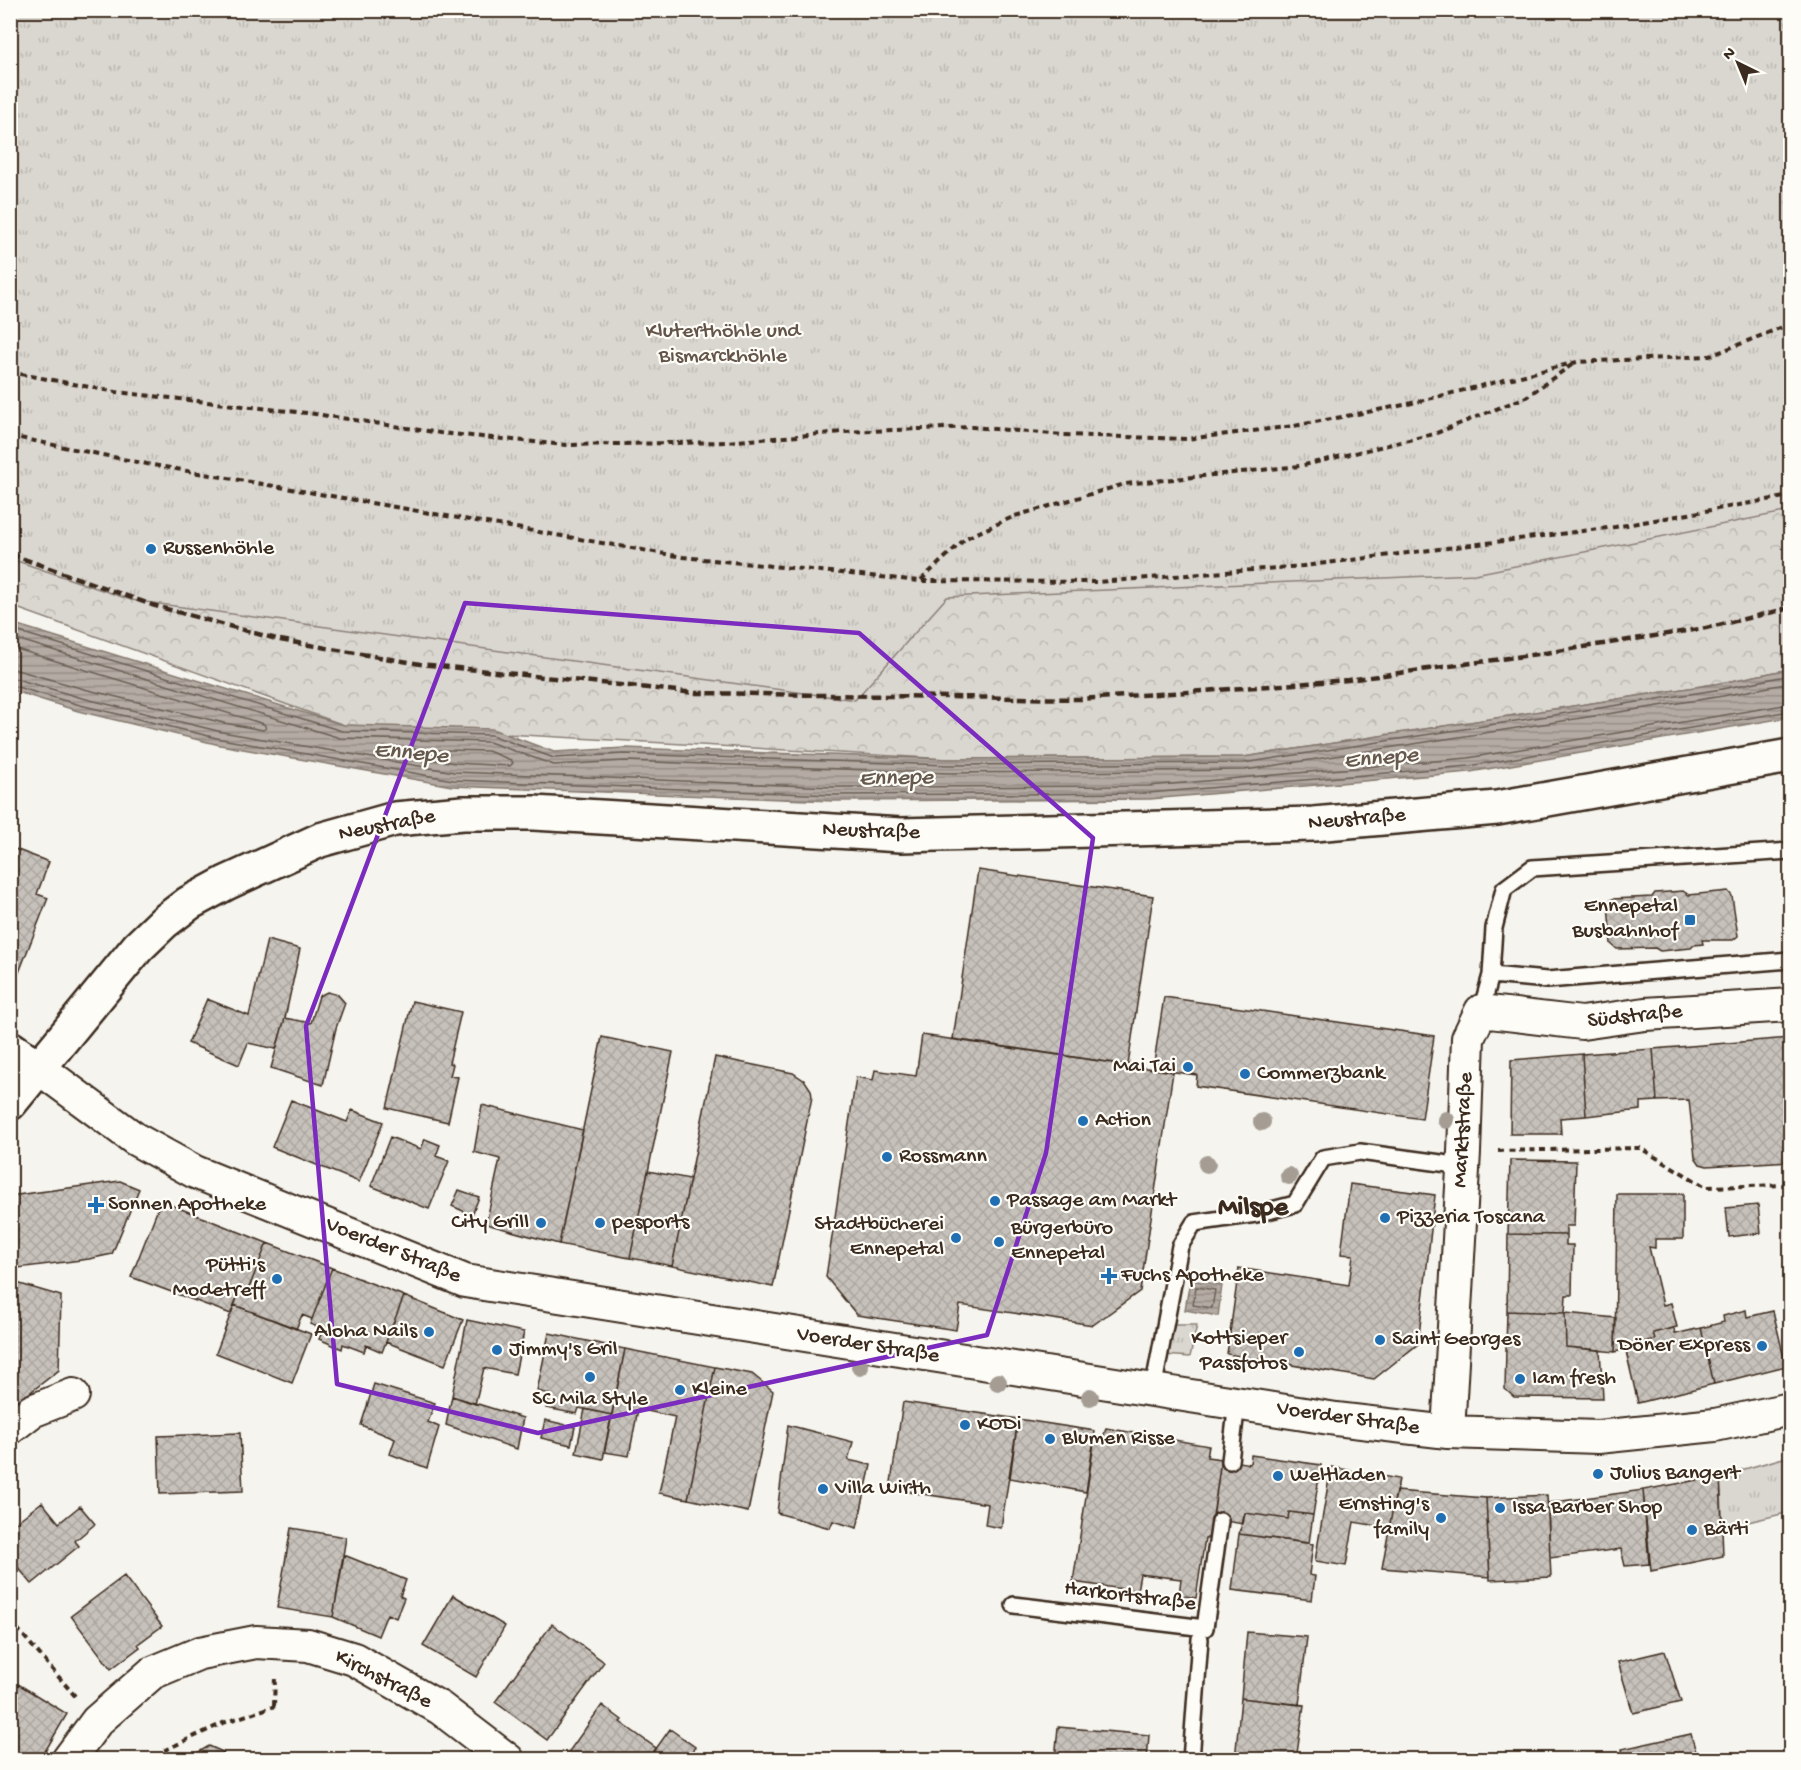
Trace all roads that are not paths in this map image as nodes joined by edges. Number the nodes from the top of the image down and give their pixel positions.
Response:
1 (1791, 756) edge
2 (1753, 764) junction
3 (1791, 771) edge
4 (1791, 851) edge
5 (1791, 960) edge
6 (1491, 975) junction
7 (1791, 1005) edge
8 (1480, 1011) junction
9 (10, 1048) edge
10 (39, 1068) junction
11 (10, 1103) edge
12 (1463, 1159) junction
13 (1153, 1390) junction
14 (73, 1395) dead end
15 (1229, 1402) junction
16 (1791, 1409) edge
17 (10, 1428) edge
18 (1448, 1432) junction
19 (1230, 1461) dead end
20 (1220, 1521) dead end
21 (1014, 1605) dead end
22 (1200, 1640) dead end
23 (68, 1760) edge
24 (508, 1760) edge
25 (1191, 1760) edge

1 - 2 main road, Neustraße
2 - 3 street
2 - 10 main road, Neustraße
4 - 6 lane
5 - 6 lane
6 - 8 lane
7 - 8 street, Südstraße
8 - 12 street, Marktstraße
9 - 10 main road
10 - 11 main road
10 - 13 street, Voerder Straße
12 - 13 lane
12 - 18 street, Marktstraße
13 - 15 street, Voerder Straße
14 - 17 street
15 - 18 street, Voerder Straße
15 - 19 lane
16 - 18 street, Voerder Straße
20 - 21 lane, Harkortstraße
22 - 25 lane, Harkortstraße
23 - 24 street, Kirchstraße

